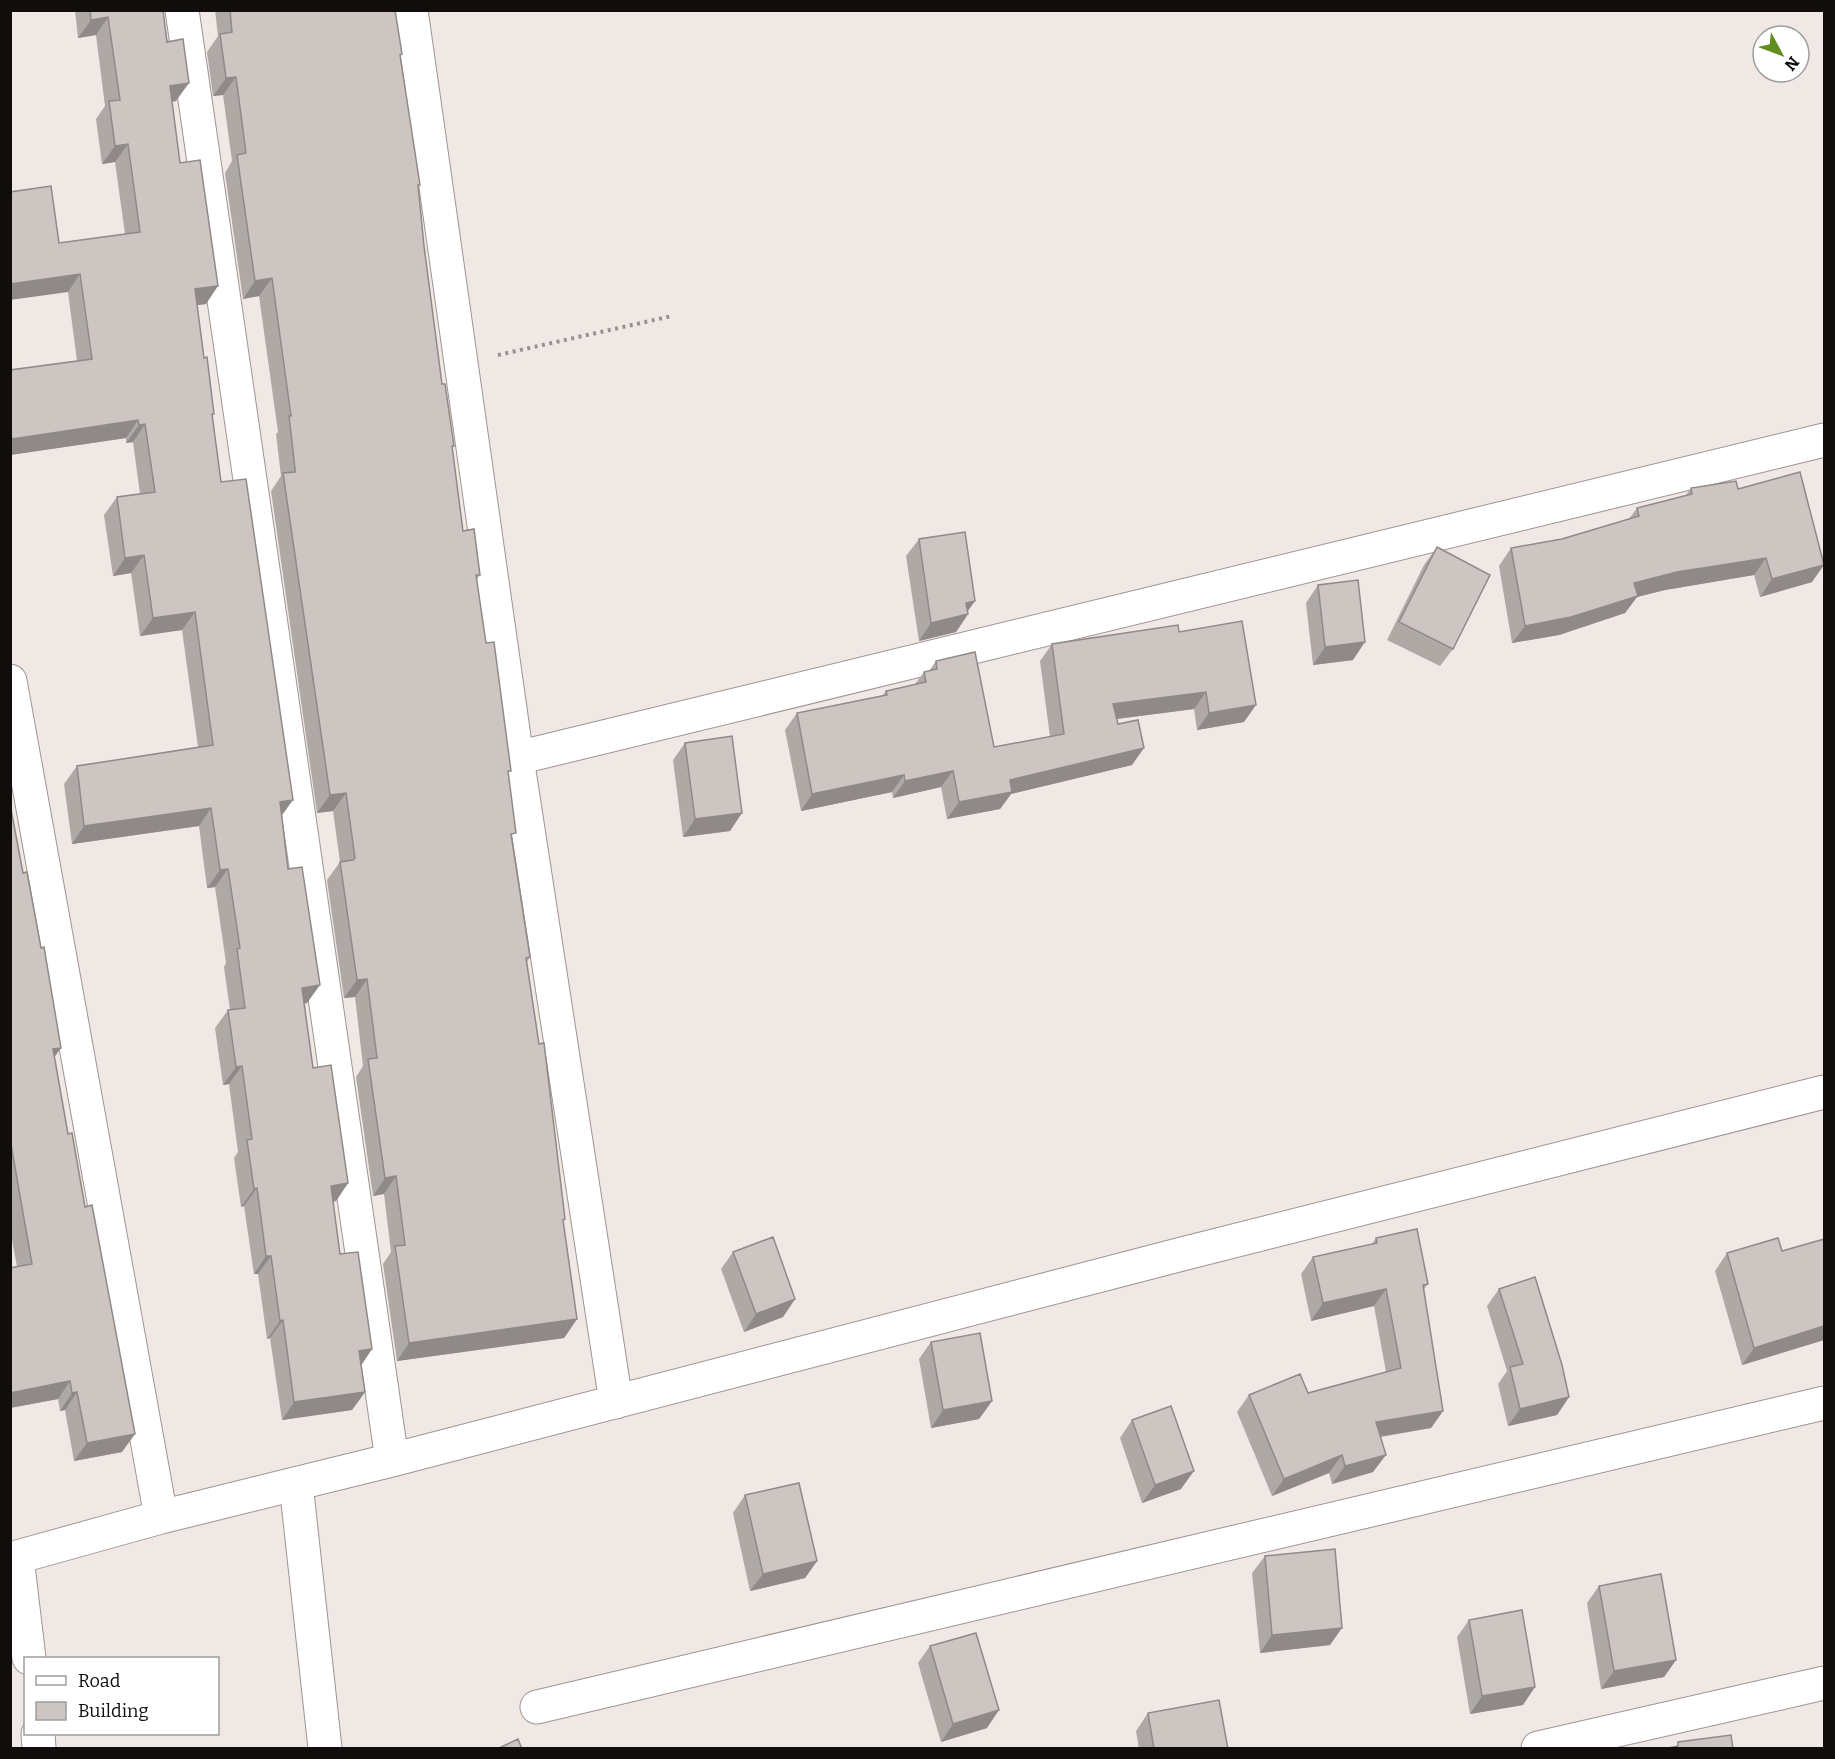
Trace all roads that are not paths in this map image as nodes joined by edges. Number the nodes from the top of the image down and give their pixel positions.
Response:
1 (182, 10) edge
2 (411, 10) edge
3 (1824, 440) edge
4 (10, 681) edge
5 (517, 758) junction
6 (1824, 1092) edge
7 (616, 1402) junction
8 (1824, 1403) edge
9 (392, 1460) junction
10 (296, 1484) junction
11 (161, 1517) junction
12 (14, 1558) edge
13 (29, 1657) edge
14 (1824, 1683) edge
15 (537, 1707) dead end
16 (325, 1749) edge
17 (1538, 1749) edge

1 - 9 street
2 - 5 street
3 - 5 street
4 - 11 street
5 - 7 street
6 - 7 street
7 - 9 street
8 - 15 street
9 - 10 street
10 - 11 street
10 - 16 street
11 - 12 street
12 - 13 street
14 - 17 street

